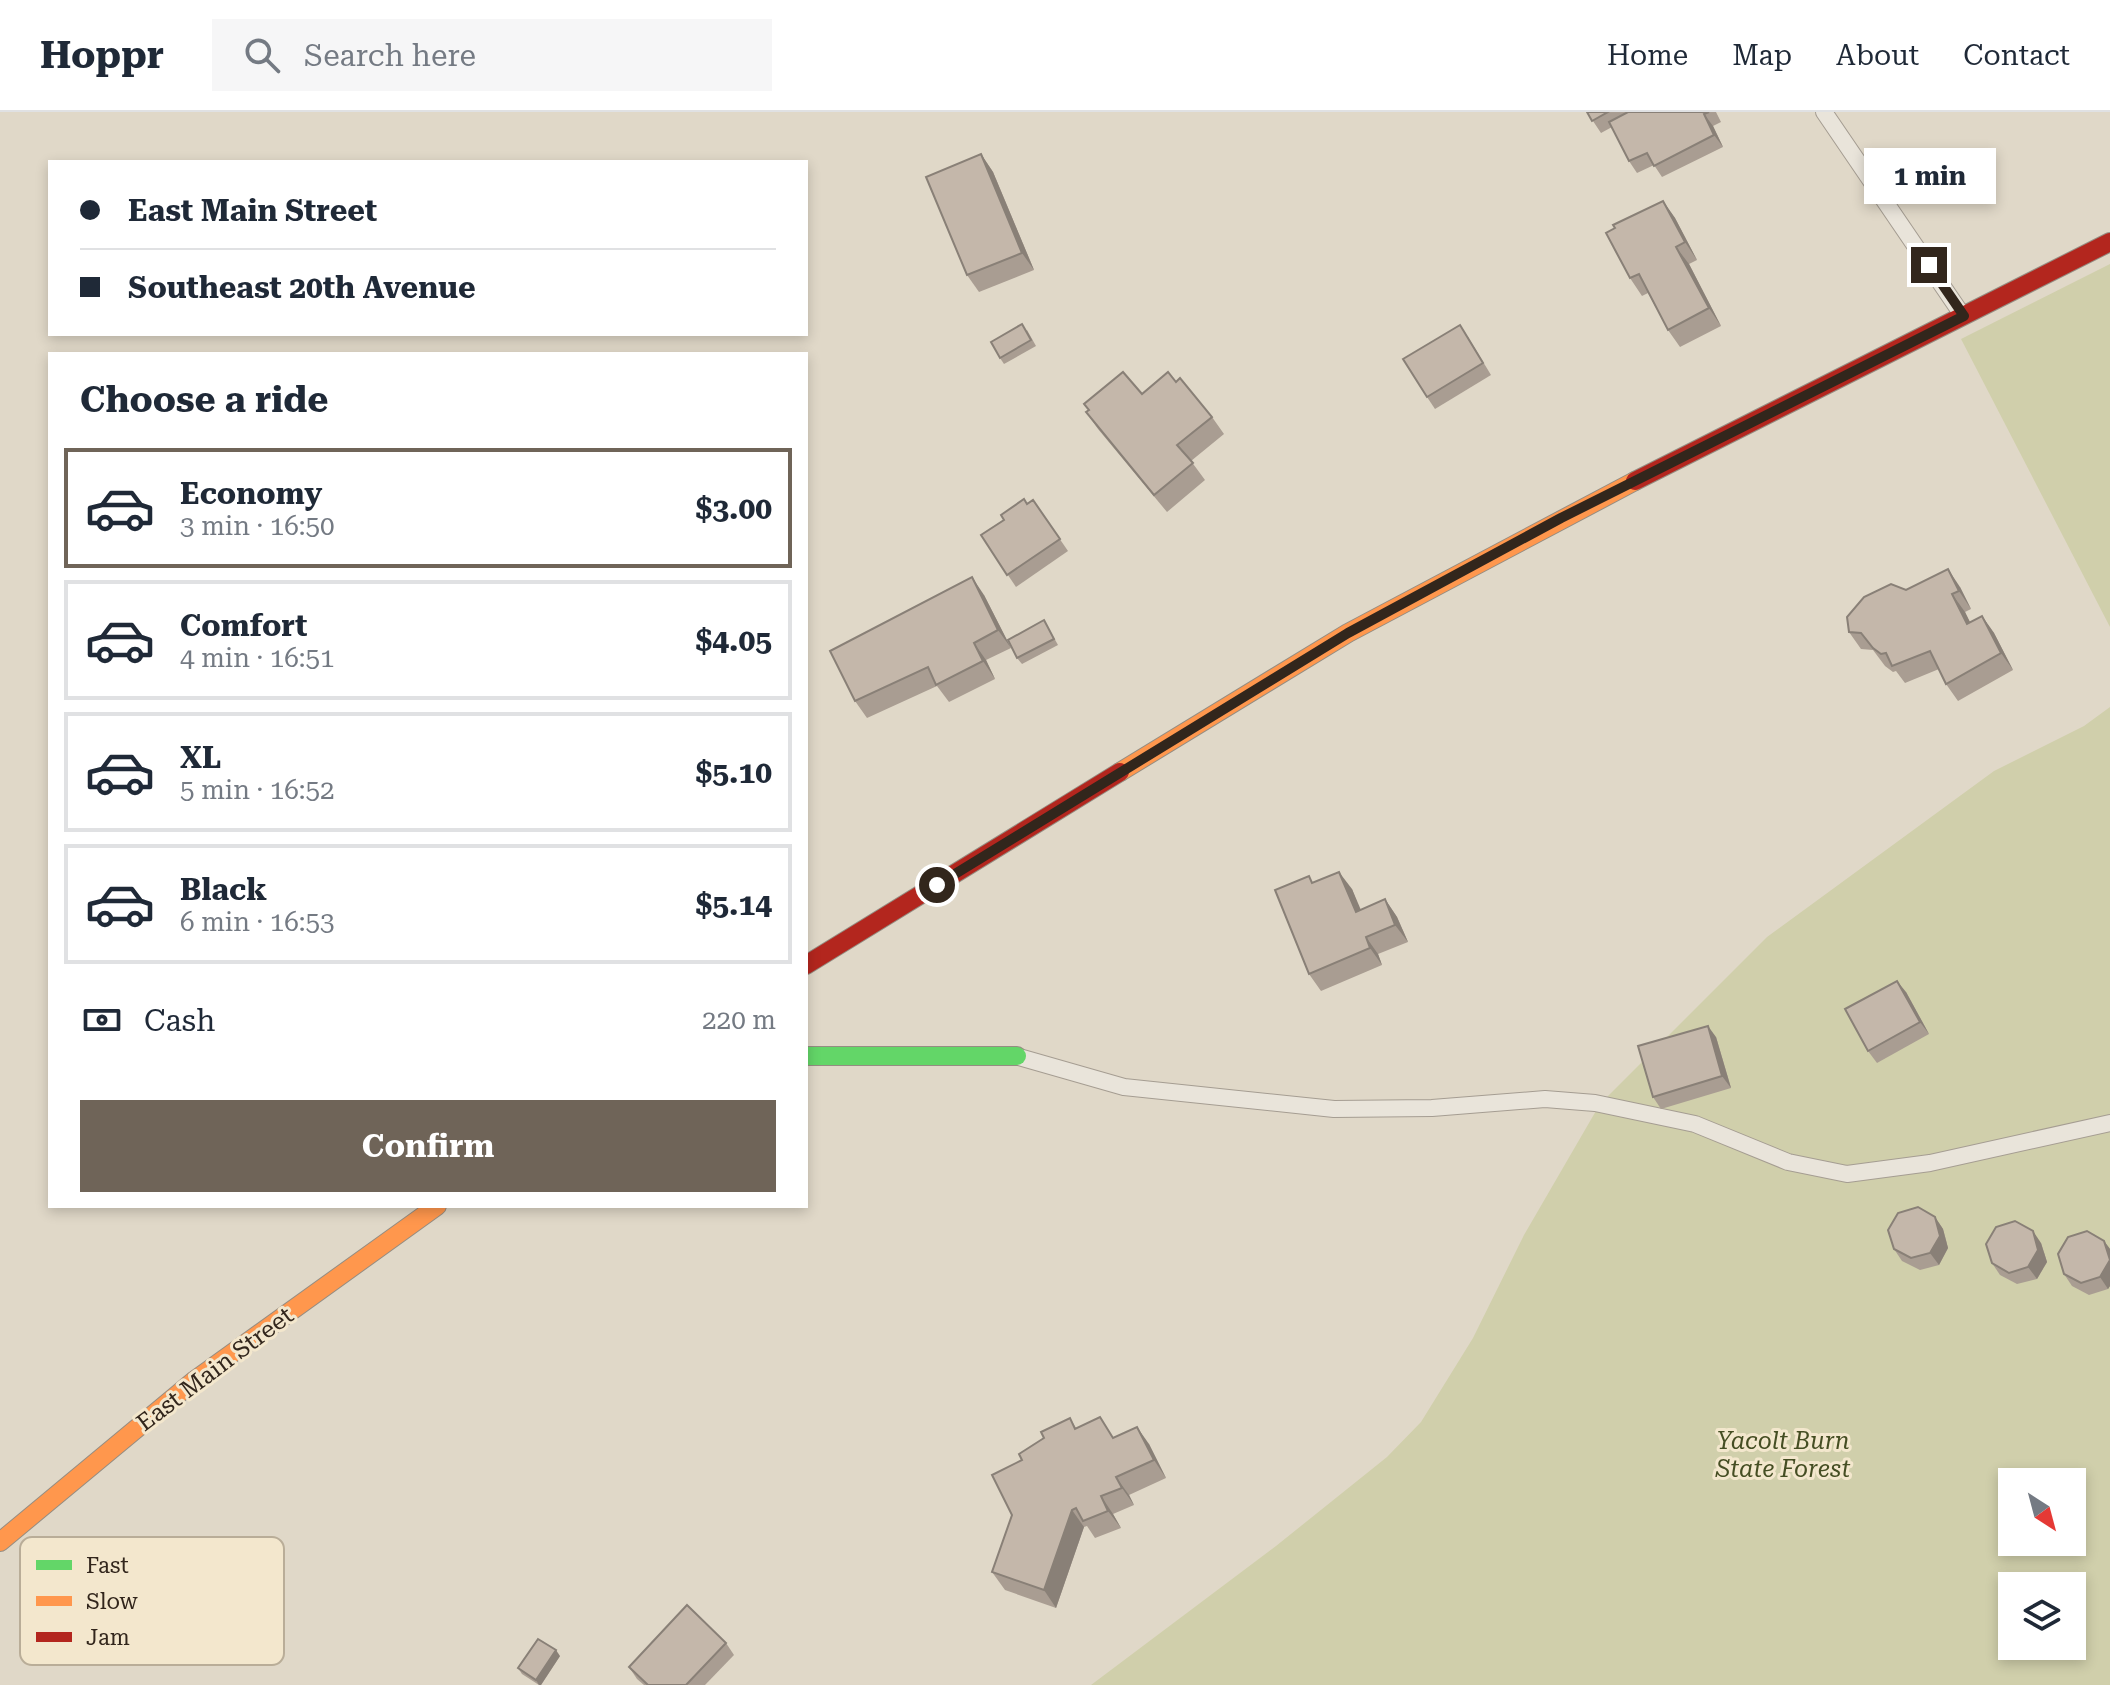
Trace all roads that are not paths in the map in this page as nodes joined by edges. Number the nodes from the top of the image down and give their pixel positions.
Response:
1 (1824, 112) edge
2 (2110, 242) edge
3 (1964, 316) junction
4 (808, 964) edge
5 (808, 1056) edge
6 (1017, 1056) joint
7 (2110, 1123) edge
8 (434, 1208) edge
9 (0, 1542) edge

1 - 3 lane
2 - 3 main road
3 - 4 main road
5 - 6 main road
6 - 7 lane
8 - 9 main road, East Main Street

